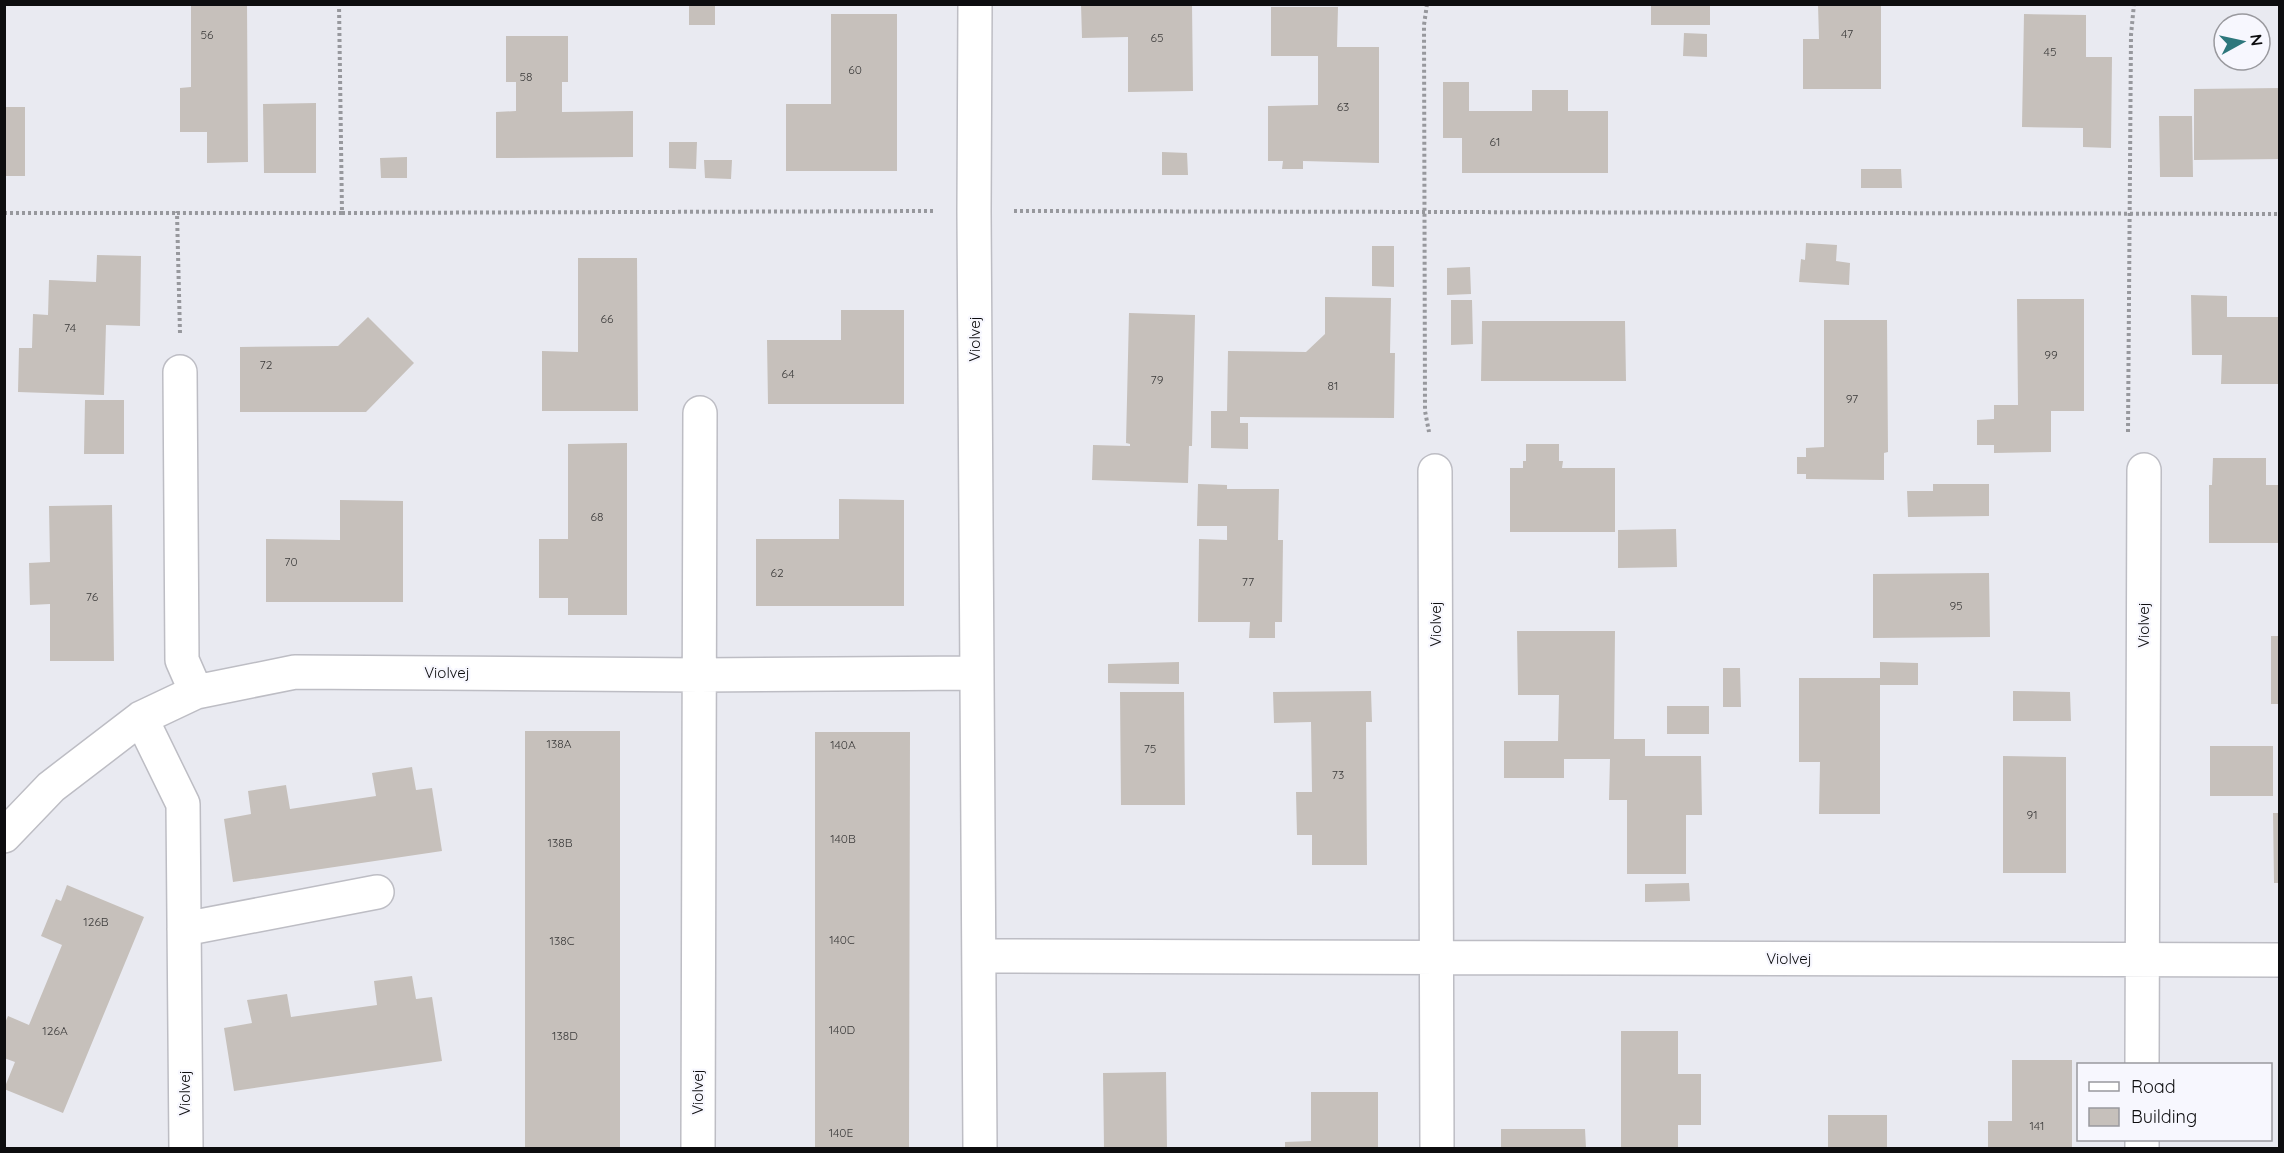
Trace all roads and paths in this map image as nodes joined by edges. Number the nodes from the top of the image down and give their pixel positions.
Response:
1 (339, 4) edge
2 (975, 4) edge
3 (1427, 4) edge
4 (2134, 4) edge
5 (974, 211) junction
6 (1425, 212) junction
7 (4, 213) edge
8 (177, 213) junction
9 (342, 213) junction
10 (2131, 214) junction
11 (2280, 214) edge
12 (180, 372) joint
13 (700, 413) dead end
14 (2144, 470) joint
15 (1435, 471) joint
16 (977, 673) junction
17 (700, 675) junction
18 (196, 692) junction
19 (141, 718) junction
20 (4, 836) edge
21 (377, 892) dead end
22 (184, 929) junction
23 (980, 956) junction
24 (1436, 957) junction
25 (2280, 960) edge
26 (2143, 961) junction
27 (2142, 1063) edge
28 (186, 1149) edge
29 (698, 1149) edge
30 (980, 1149) edge
31 (1437, 1149) edge

1 - 9 path
2 - 5 street, Violvej
3 - 6 path
4 - 10 path
5 - 6 path
5 - 9 path
5 - 16 street, Violvej
6 - 10 path
6 - 15 path
7 - 8 path
8 - 9 path
8 - 12 path
10 - 11 path
10 - 14 path
12 - 18 street
13 - 17 street, Violvej
14 - 26 street, Violvej
15 - 24 street, Violvej
16 - 17 street, Violvej
16 - 23 street, Violvej
17 - 18 street, Violvej
17 - 29 street, Violvej
18 - 19 street, Violvej
19 - 20 street, Violvej
19 - 22 street, Violvej
21 - 22 street
22 - 28 street, Violvej
23 - 24 street, Violvej
23 - 30 street, Violvej
24 - 26 street, Violvej
24 - 31 street, Violvej
25 - 26 street, Violvej
26 - 27 street, Violvej

